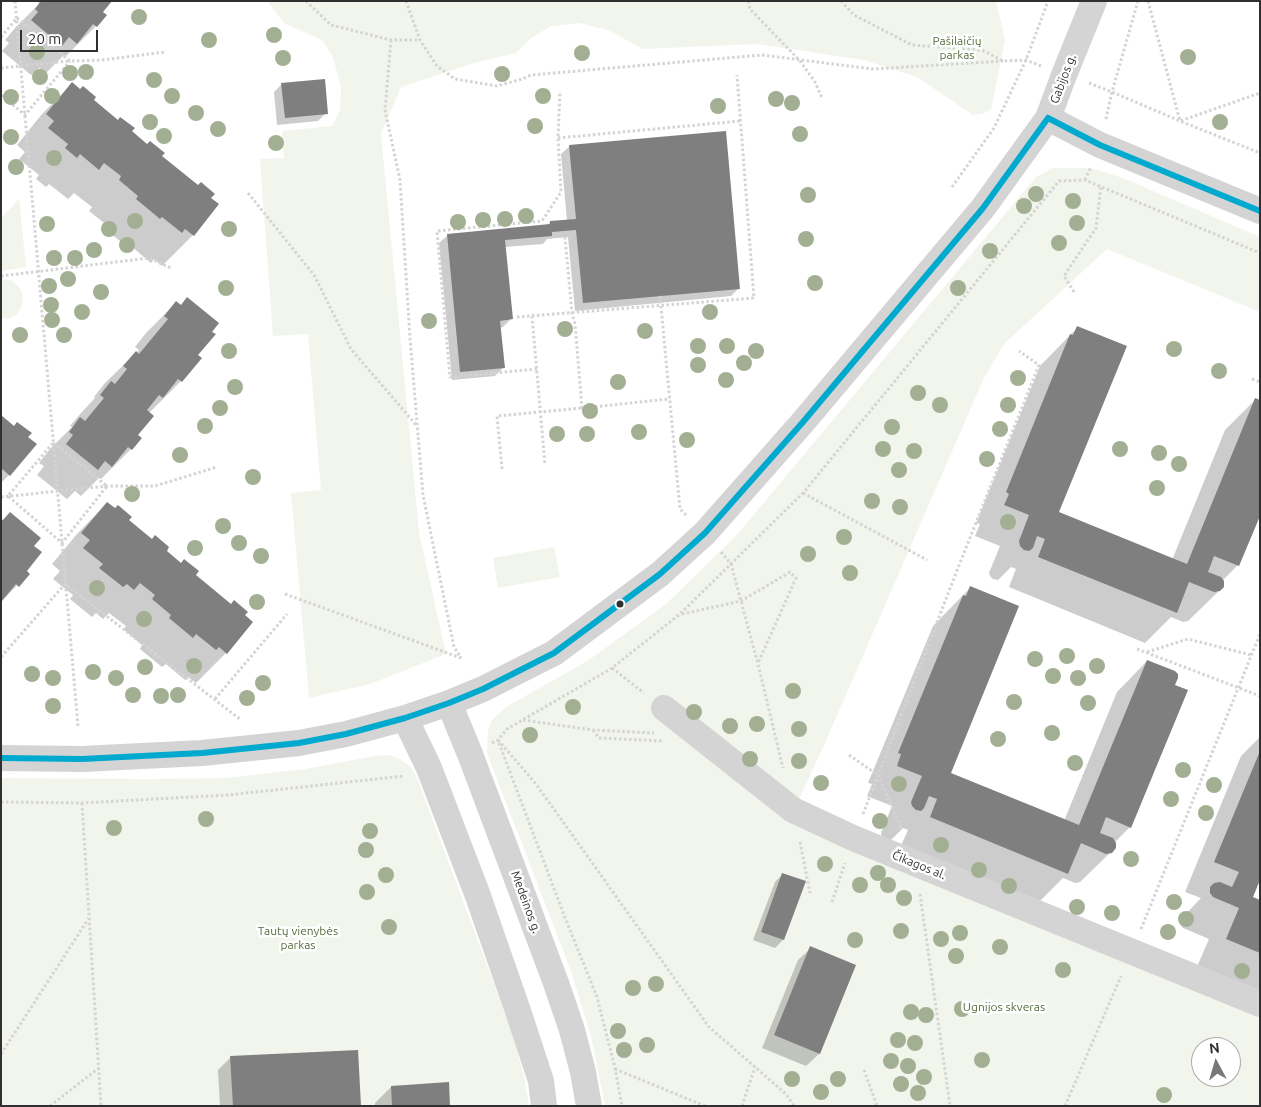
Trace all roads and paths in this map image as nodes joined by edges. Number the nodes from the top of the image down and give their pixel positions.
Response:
1 (15, 1) edge
2 (306, 1) edge
3 (406, 1) edge
4 (748, 1) edge
5 (841, 1) edge
6 (1048, 1) edge
7 (1094, 1) edge
8 (1138, 1) edge
9 (1148, 1) edge
10 (17, 18) junction
11 (1, 37) edge
12 (392, 40) junction
13 (420, 40) junction
14 (165, 52) dead end
15 (1026, 60) junction
16 (70, 61) junction
17 (800, 61) junction
18 (1003, 61) junction
19 (21, 66) junction
20 (1, 68) edge
21 (737, 75) dead end
22 (560, 91) dead end
23 (1260, 93) edge
24 (1, 95) edge
25 (822, 98) dead end
26 (25, 115) junction
27 (1048, 118) junction
28 (1180, 121) junction
29 (740, 122) junction
30 (558, 138) junction
31 (1260, 153) edge
32 (1085, 180) dead end
33 (1100, 186) junction
34 (952, 187) dead end
35 (248, 193) dead end
36 (1260, 211) edge
37 (565, 237) dead end
38 (1260, 253) edge
39 (172, 268) dead end
40 (38, 271) junction
41 (1, 276) edge
42 (1074, 292) dead end
43 (660, 296) dead end
44 (661, 306) junction
45 (572, 313) junction
46 (532, 316) junction
47 (517, 317) dead end
48 (1019, 351) dead end
49 (537, 369) junction
50 (1252, 379) dead end
51 (1260, 382) edge
52 (670, 399) junction
53 (582, 408) junction
54 (540, 412) junction
55 (418, 427) junction
56 (53, 443) junction
57 (545, 465) dead end
58 (217, 467) dead end
59 (502, 469) dead end
60 (107, 486) junction
61 (57, 491) junction
62 (804, 493) dead end
63 (8, 496) junction
64 (1, 497) edge
65 (680, 509) dead end
66 (62, 543) junction
67 (927, 560) dead end
68 (731, 564) dead end
69 (65, 584) junction
70 (285, 594) dead end
71 (741, 601) junction
72 (287, 614) dead end
73 (680, 614) dead end
74 (1260, 634) edge
75 (1138, 649) dead end
76 (1147, 652) junction
77 (1251, 655) junction
78 (1, 657) edge
79 (612, 668) dead end
80 (1239, 687) junction
81 (1260, 696) edge
82 (214, 699) junction
83 (450, 703) junction
84 (664, 708) joint
85 (405, 718) junction
86 (241, 720) dead end
87 (523, 720) dead end
88 (78, 726) dead end
89 (593, 730) junction
90 (661, 734) dead end
91 (664, 741) dead end
92 (849, 755) dead end
93 (1, 758) edge
94 (878, 775) junction
95 (82, 803) dead end
96 (854, 838) junction
97 (915, 863) junction
98 (832, 902) dead end
99 (89, 917) junction
100 (1132, 952) junction
101 (1260, 1004) edge
102 (1, 1054) edge
103 (755, 1067) junction
104 (99, 1068) junction
105 (615, 1068) junction
106 (864, 1070) dead end
107 (50, 1106) edge
108 (101, 1106) edge
109 (544, 1106) edge
110 (589, 1106) edge
111 (622, 1106) edge
112 (705, 1106) edge
113 (742, 1106) edge
114 (794, 1106) edge
115 (877, 1106) edge
116 (950, 1106) edge
117 (1064, 1106) edge

1 - 10 path
2 - 12 path
3 - 13 path
4 - 17 path
5 - 18 path
6 - 15 path
7 - 27 street, Gabijos g.
8 - 28 path
9 - 28 path
10 - 11 path
10 - 16 path
10 - 19 path
12 - 13 path
12 - 55 path
13 - 17 path
14 - 16 path
15 - 18 path
15 - 34 path
16 - 19 path
16 - 26 path
17 - 18 path
17 - 25 path
19 - 20 path
19 - 26 path
21 - 29 path
22 - 30 path
23 - 28 path
24 - 26 path
26 - 40 path
27 - 36 street
27 - 83 street, Gabijos g.
28 - 31 path
29 - 30 path
29 - 44 path
30 - 49 path
32 - 33 path
33 - 38 path
33 - 42 path
35 - 55 path
37 - 45 path
39 - 40 path
40 - 41 path
40 - 56 path
43 - 44 path
44 - 45 path
44 - 52 path
45 - 46 path
45 - 53 path
46 - 47 path
46 - 49 path
48 - 94 path
49 - 54 path
50 - 51 path
52 - 53 path
52 - 65 path
53 - 54 path
54 - 57 path
54 - 59 path
55 - 70 path
56 - 60 path
56 - 61 path
56 - 63 path
58 - 60 path
60 - 61 path
60 - 66 path
61 - 63 path
61 - 66 path
62 - 67 path
63 - 64 path
63 - 66 path
66 - 69 path
68 - 71 path
69 - 78 path
69 - 82 path
69 - 88 path
71 - 71 path
71 - 73 path
72 - 82 path
74 - 77 path
75 - 76 path
76 - 77 path
76 - 80 path
77 - 80 path
79 - 84 path
80 - 81 path
80 - 100 path
82 - 86 path
83 - 85 street, Gabijos g.
83 - 110 street, Medeinos g.
84 - 96 street, Čikagos al.
85 - 93 street, Gabijos g.
85 - 109 street
87 - 89 path
89 - 90 path
89 - 91 path
92 - 94 path
94 - 96 path
94 - 97 path
95 - 99 path
96 - 97 street, Čikagos al.
96 - 98 path
97 - 100 street, Čikagos al.
97 - 116 path
99 - 102 path
99 - 104 path
100 - 101 street, Čikagos al.
100 - 117 path
103 - 105 path
103 - 113 path
103 - 114 path
104 - 107 path
104 - 108 path
105 - 111 path
105 - 112 path
106 - 115 path

